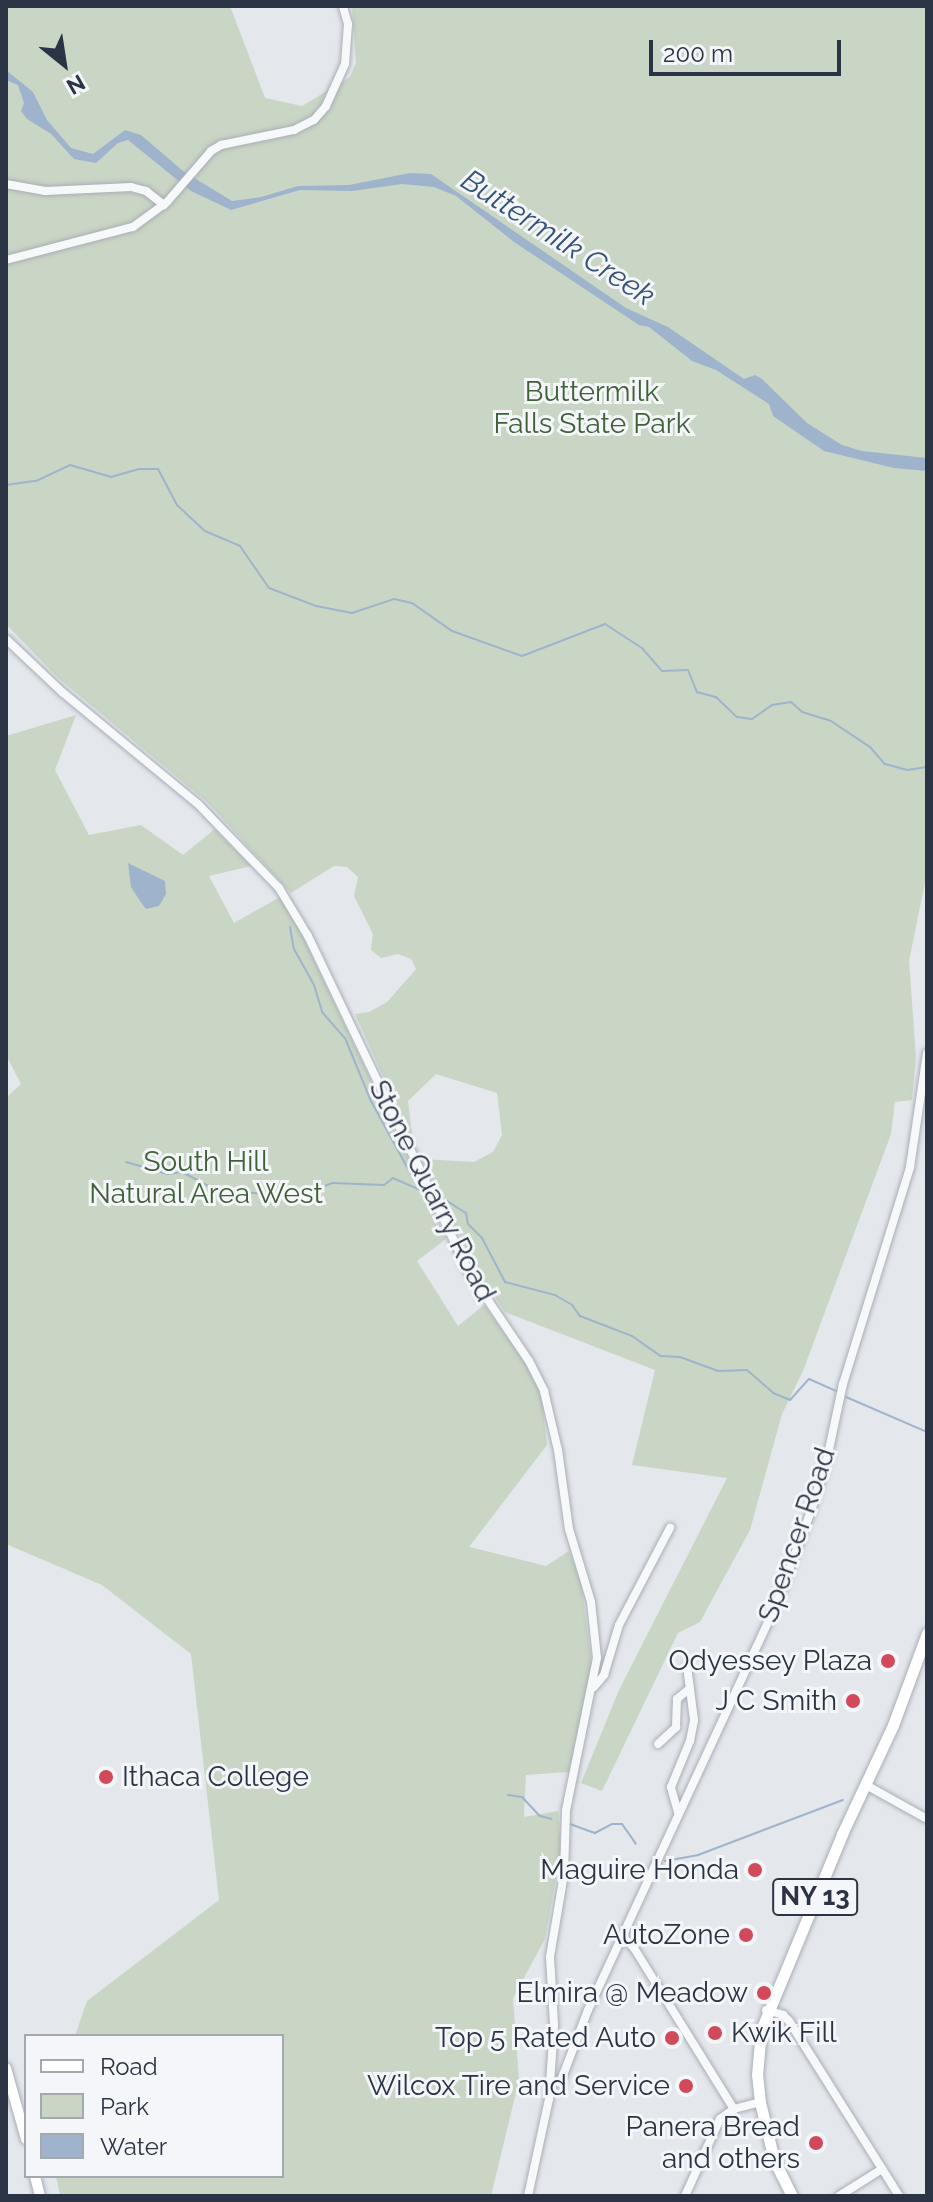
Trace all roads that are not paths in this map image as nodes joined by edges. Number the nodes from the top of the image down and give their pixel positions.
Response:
1 (343, 6) edge
2 (6, 184) edge
3 (164, 205) junction
4 (6, 260) edge
5 (6, 639) edge
6 (927, 1053) edge
7 (670, 1528) dead end
8 (927, 1633) edge
9 (687, 1666) dead end
10 (594, 1687) junction
11 (689, 1689) junction
12 (658, 1744) dead end
13 (866, 1785) junction
14 (678, 1812) junction
15 (927, 1819) edge
16 (622, 1936) junction
17 (766, 2010) junction
18 (6, 2068) edge
19 (560, 2083) dead end
20 (760, 2102) junction
21 (734, 2109) junction
22 (24, 2132) edge
23 (882, 2169) junction
24 (528, 2196) edge
25 (685, 2196) edge
26 (792, 2196) edge
27 (839, 2196) edge
28 (899, 2196) edge

1 - 3 street
2 - 3 street
3 - 4 street
5 - 10 street, Stone Quarry Road
6 - 14 street, Spencer Road
7 - 10 street
8 - 13 highway, NY 13
9 - 11 street
10 - 24 street, Stone Quarry Road
11 - 12 street
11 - 14 street
13 - 15 street
13 - 17 highway, NY 13
14 - 16 street, Spencer Road
16 - 19 street, Spencer Road
16 - 21 street
17 - 20 highway, NY 13
17 - 23 street
18 - 22 main road
20 - 21 street
20 - 26 highway, NY 13
21 - 25 street
23 - 27 street
23 - 28 street

